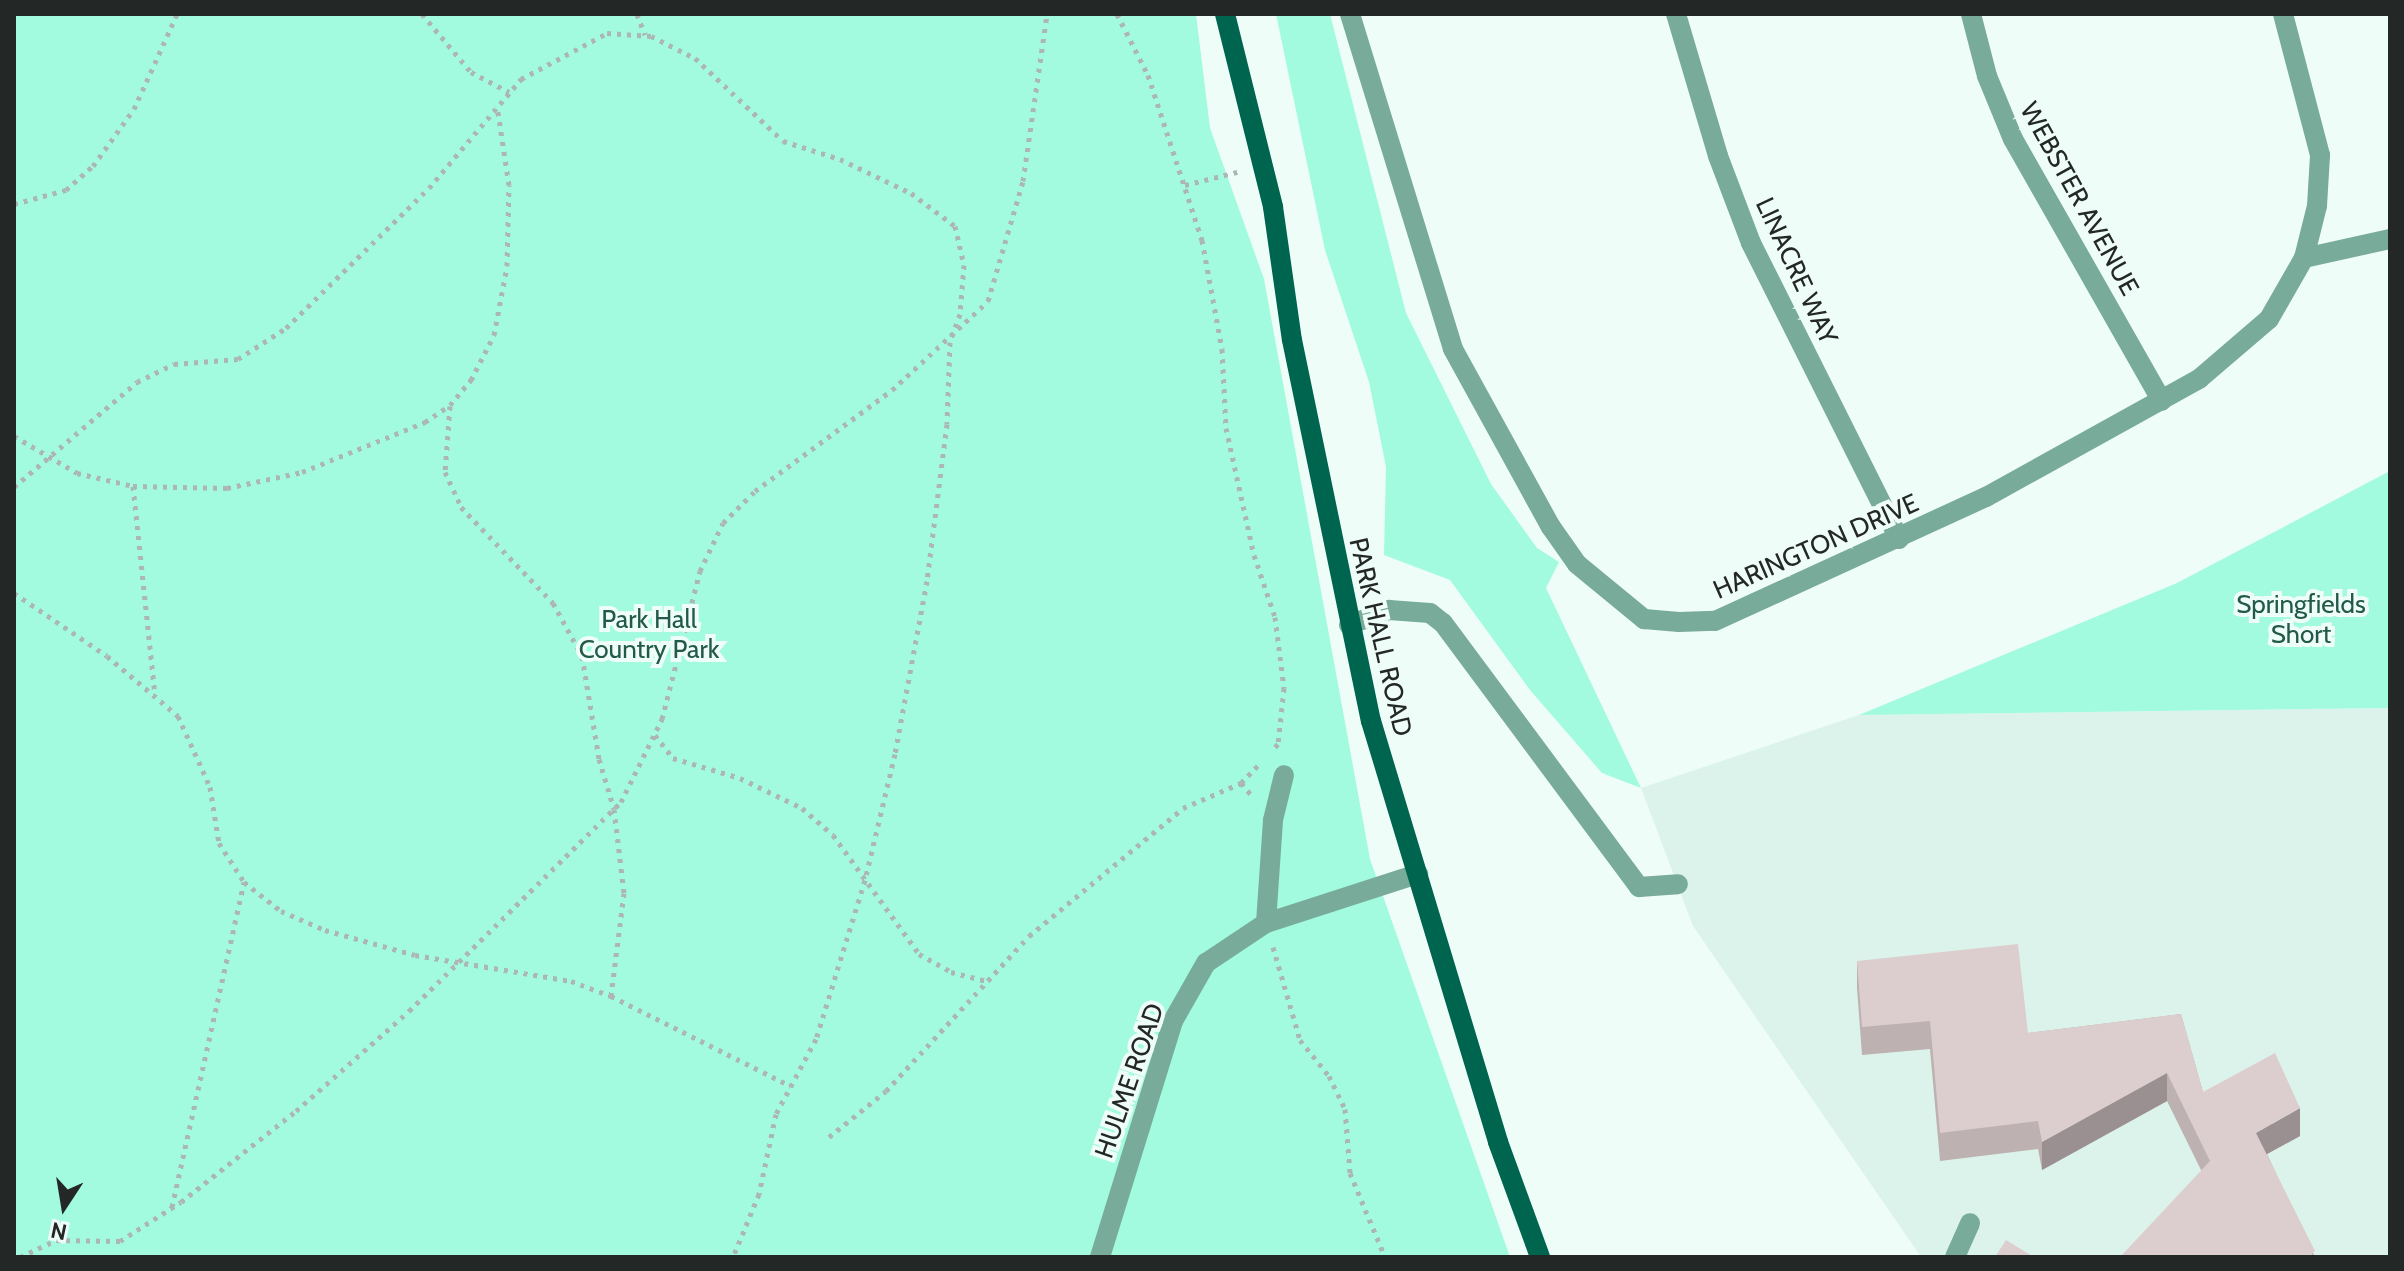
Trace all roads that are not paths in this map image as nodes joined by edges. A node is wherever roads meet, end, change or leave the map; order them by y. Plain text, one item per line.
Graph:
1 (1225, 14) edge
2 (1350, 14) edge
3 (1676, 14) edge
4 (1971, 14) edge
5 (2283, 14) edge
6 (2390, 239) edge
7 (2304, 258) junction
8 (2162, 401) junction
9 (1899, 539) junction
10 (1349, 625) junction
11 (1284, 775) dead end
12 (1418, 874) junction
13 (1678, 884) dead end
14 (1266, 923) junction
15 (1970, 1223) dead end
16 (1100, 1257) edge
17 (1540, 1257) edge
18 (1955, 1257) edge

1 - 10 main road, PARK HALL ROAD
2 - 9 street, HARINGTON DRIVE
3 - 9 street, LINACRE WAY
4 - 8 street, WEBSTER AVENUE
5 - 7 street, HARINGTON DRIVE
6 - 7 street
7 - 8 street, HARINGTON DRIVE
8 - 9 street, HARINGTON DRIVE
10 - 12 main road, PARK HALL ROAD
10 - 13 street
11 - 14 street
12 - 14 street, HULME ROAD
12 - 17 main road, PARK HALL ROAD
14 - 16 street, HULME ROAD
15 - 18 street

